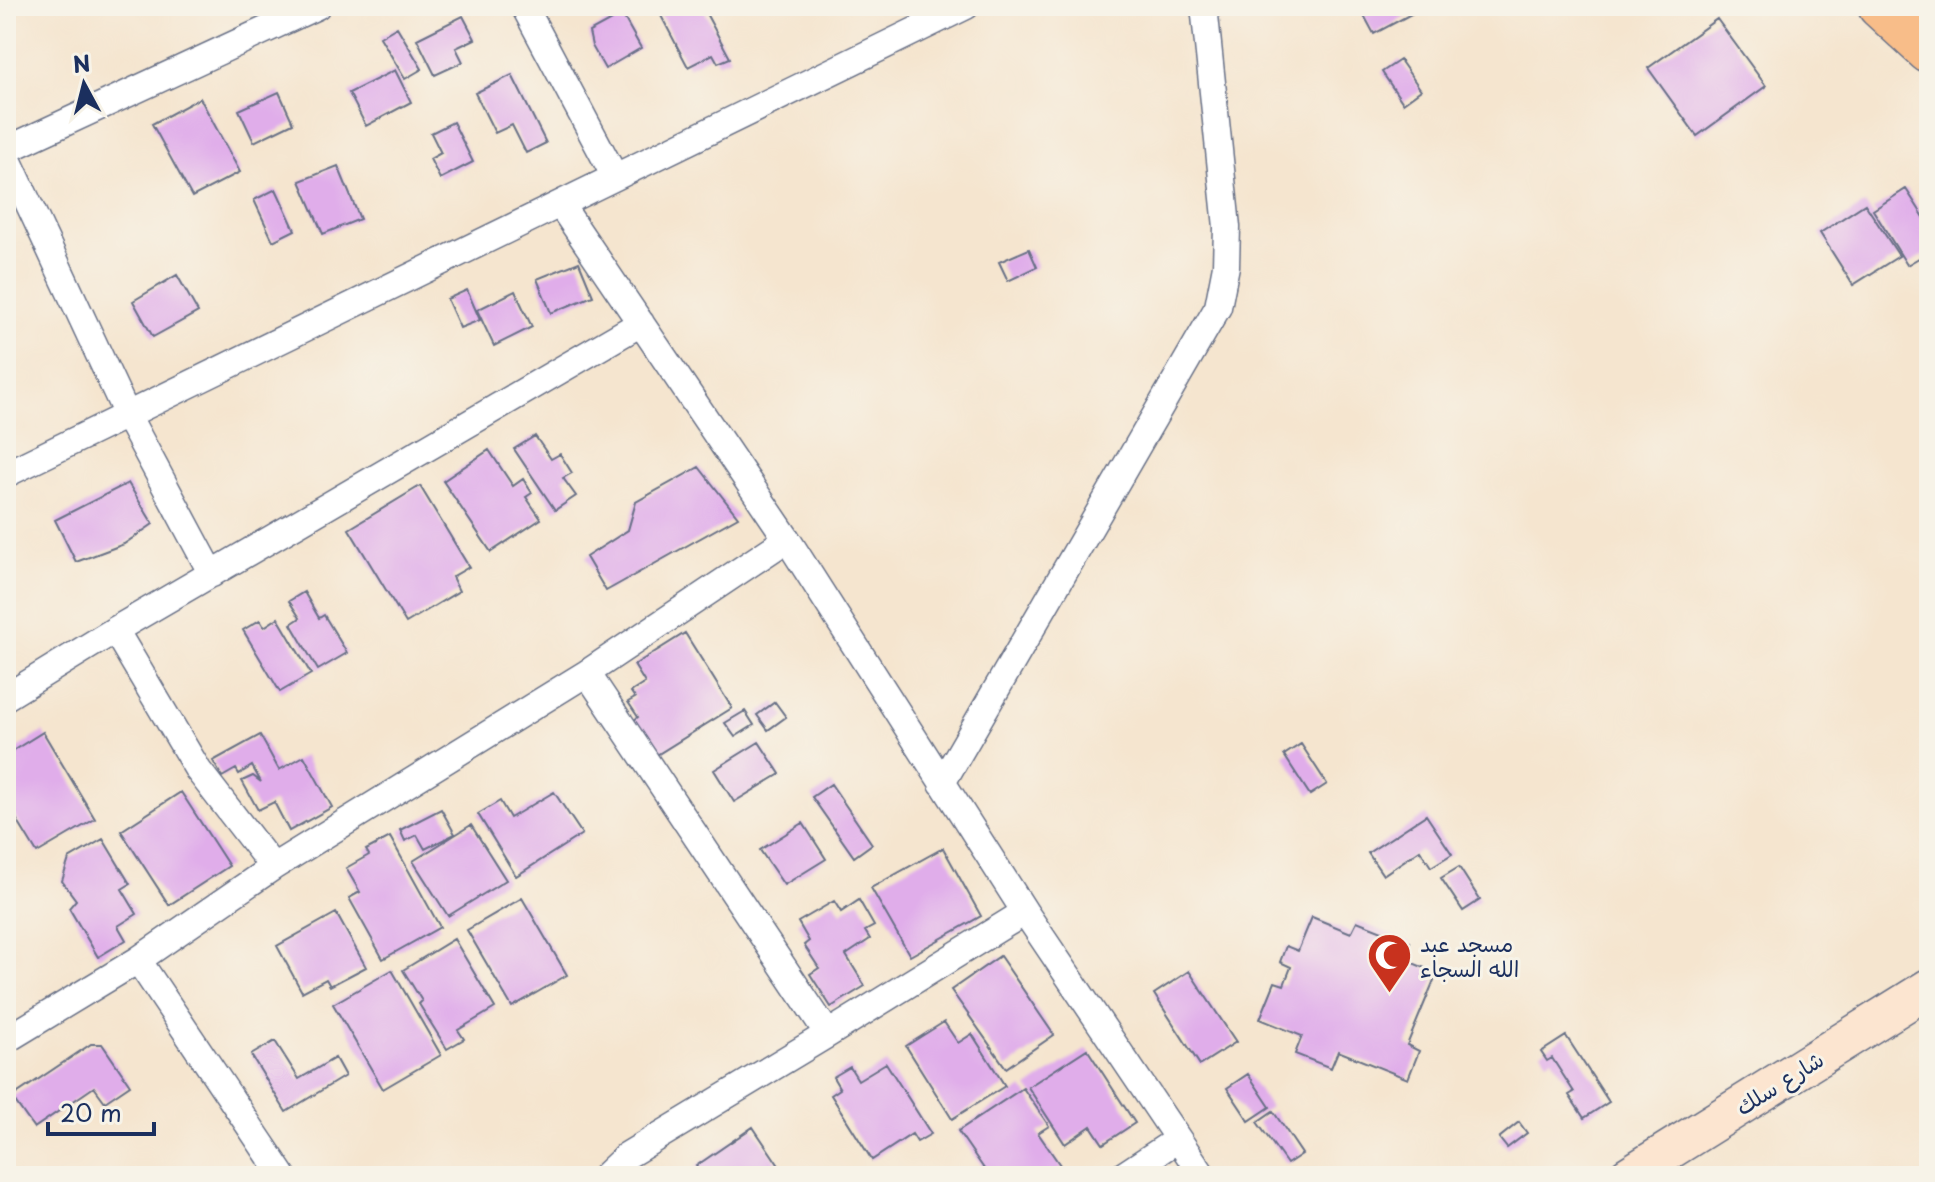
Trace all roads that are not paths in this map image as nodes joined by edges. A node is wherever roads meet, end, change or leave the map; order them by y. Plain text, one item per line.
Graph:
1 (317, 6) edge
2 (524, 6) edge
3 (966, 6) edge
4 (1204, 6) edge
5 (1880, 6) edge
6 (1929, 51) edge
7 (6, 153) edge
8 (615, 177) junction
9 (560, 204) junction
10 (641, 323) junction
11 (127, 415) junction
12 (6, 474) edge
13 (787, 539) junction
14 (212, 574) junction
15 (115, 630) junction
16 (587, 673) junction
17 (6, 697) edge
18 (942, 783) junction
19 (273, 867) junction
20 (1025, 912) junction
21 (138, 960) junction
22 (1929, 988) edge
23 (828, 1034) junction
24 (6, 1040) edge
25 (1178, 1139) junction
26 (283, 1176) edge
27 (605, 1176) edge
28 (1122, 1176) edge
29 (1203, 1176) edge
30 (1628, 1176) edge

1 - 7 street
2 - 8 street
3 - 8 street
4 - 18 street
5 - 6 highway
7 - 11 street
8 - 9 street
9 - 10 street
9 - 11 street
10 - 13 street
10 - 14 street
11 - 12 street
11 - 14 street
13 - 16 street
13 - 18 street
14 - 15 street
15 - 17 street
15 - 19 street
16 - 19 street
16 - 23 street
18 - 20 street
19 - 21 street
20 - 23 street
20 - 25 street
21 - 24 street
21 - 26 street
22 - 30 street, شارع سلك
23 - 27 street
25 - 28 street
25 - 29 street

